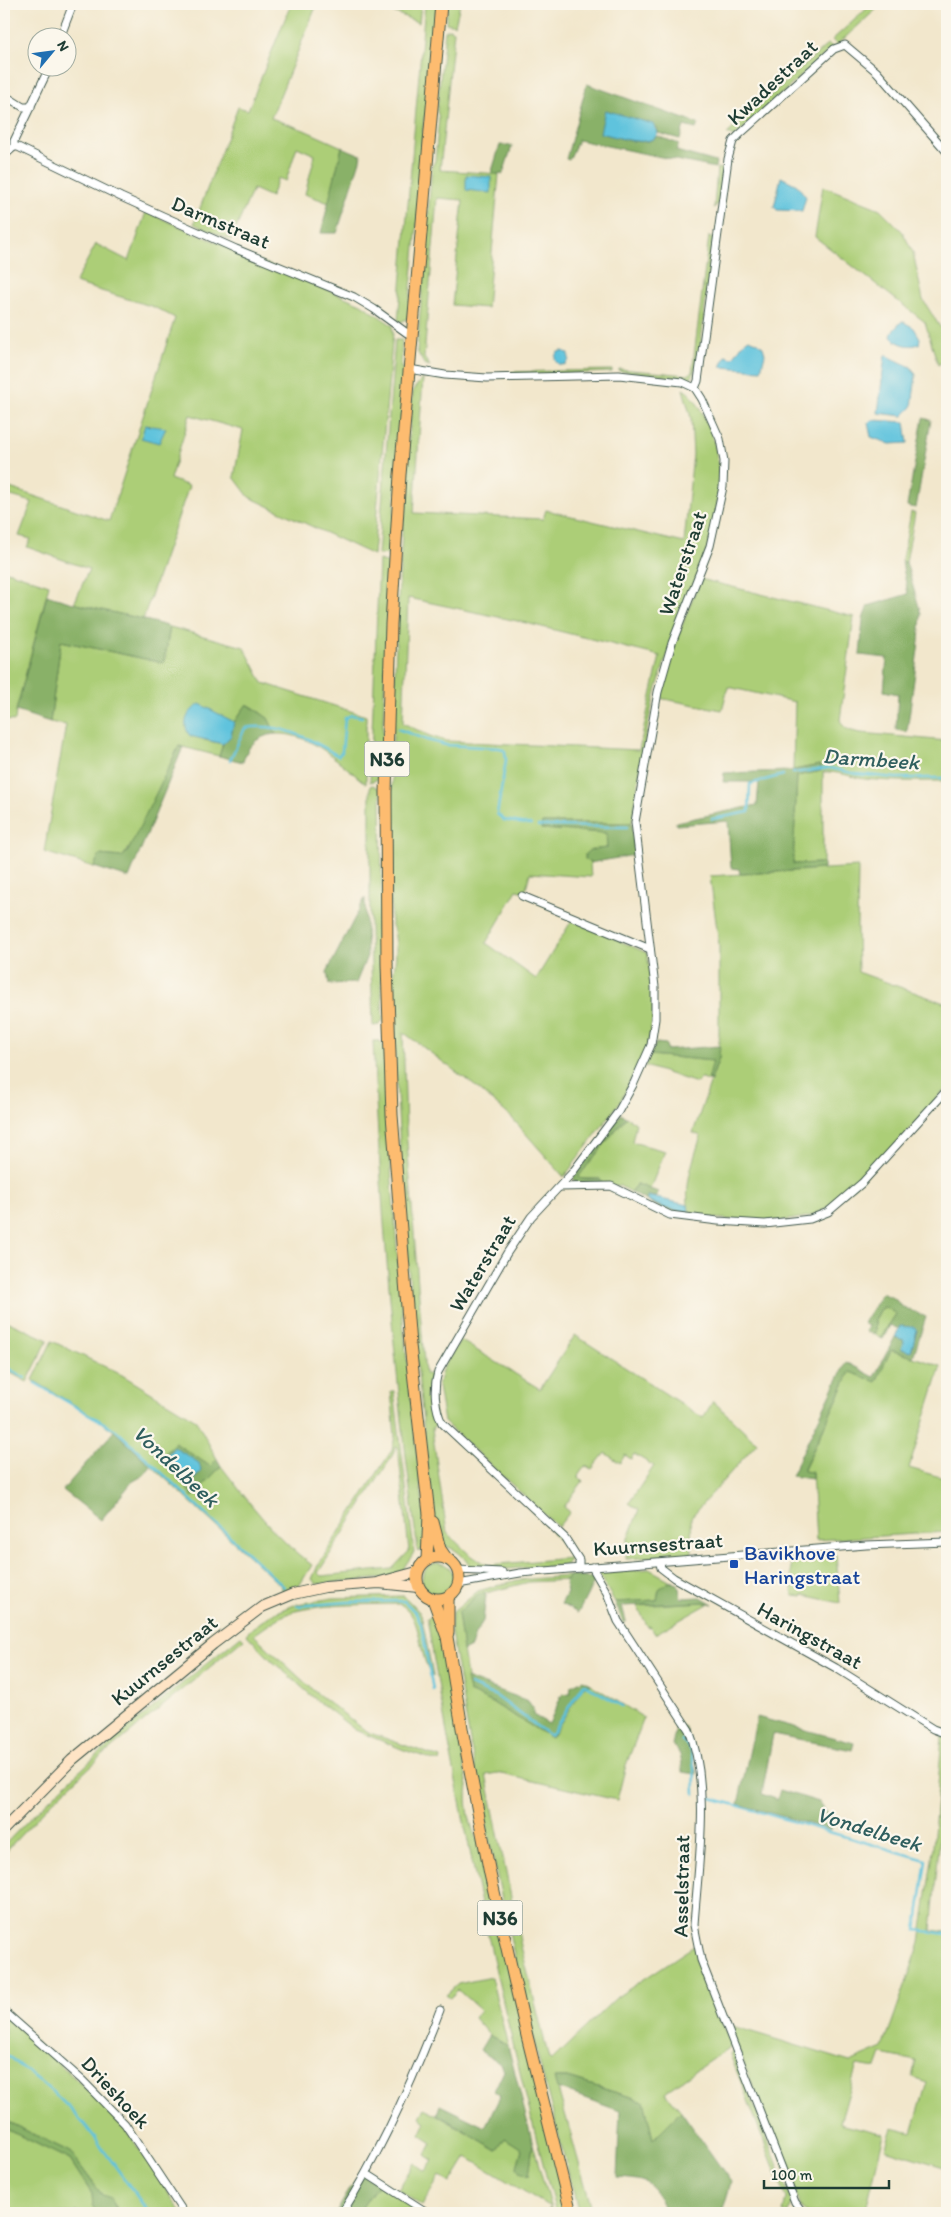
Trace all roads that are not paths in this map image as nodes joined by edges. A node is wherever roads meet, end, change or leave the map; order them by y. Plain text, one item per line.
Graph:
1 (73, 4) edge
2 (441, 4) edge
3 (64, 28) edge
4 (44, 78) edge
5 (4, 95) edge
6 (31, 108) junction
7 (14, 147) junction
8 (947, 152) edge
9 (4, 156) edge
10 (412, 333) junction
11 (409, 369) junction
12 (695, 388) junction
13 (522, 896) dead end
14 (650, 949) junction
15 (947, 1090) edge
16 (560, 1187) junction
17 (429, 1514) junction
18 (947, 1542) edge
19 (447, 1559) junction
20 (427, 1560) junction
21 (660, 1563) junction
22 (592, 1567) junction
23 (579, 1568) junction
24 (457, 1570) junction
25 (417, 1572) junction
26 (520, 1573) junction
27 (379, 1583) junction
28 (458, 1584) junction
29 (418, 1587) junction
30 (448, 1597) junction
31 (433, 1599) junction
32 (447, 1638) junction
33 (947, 1734) edge
34 (4, 1829) edge
35 (440, 2010) dead end
36 (4, 2011) edge
37 (367, 2174) junction
38 (184, 2213) edge
39 (342, 2213) edge
40 (428, 2213) edge
41 (573, 2213) edge
42 (803, 2213) edge

1 - 3 street
2 - 10 main road, N36
4 - 6 street
5 - 6 street
6 - 7 street
7 - 9 street
7 - 10 street, Darmstraat
8 - 12 street, Kwadestraat
10 - 11 main road, N36
11 - 12 street
11 - 17 main road, N36
12 - 14 street, Waterstraat
13 - 14 street
14 - 16 street, Waterstraat
15 - 16 street
16 - 23 street, Waterstraat
17 - 19 main road, N36
17 - 20 main road, N36
18 - 21 street, Kuurnsestraat
19 - 20 main road
19 - 24 main road, N36
20 - 25 main road
21 - 22 street, Kuurnsestraat
21 - 33 street, Haringstraat
22 - 23 street, Kuurnsestraat
22 - 42 street, Asselstraat
23 - 26 street, Kuurnsestraat
24 - 26 street, Kuurnsestraat
24 - 28 main road
25 - 27 street, Kuurnsestraat
25 - 29 main road
26 - 28 street, Kuurnsestraat
27 - 29 street, Kuurnsestraat
27 - 34 street, Kuurnsestraat
28 - 30 main road
29 - 31 main road
30 - 31 main road
30 - 32 main road, N36
31 - 32 main road, N36
32 - 41 main road, N36
35 - 37 street
36 - 38 street, Drieshoek
37 - 39 street
37 - 40 street

